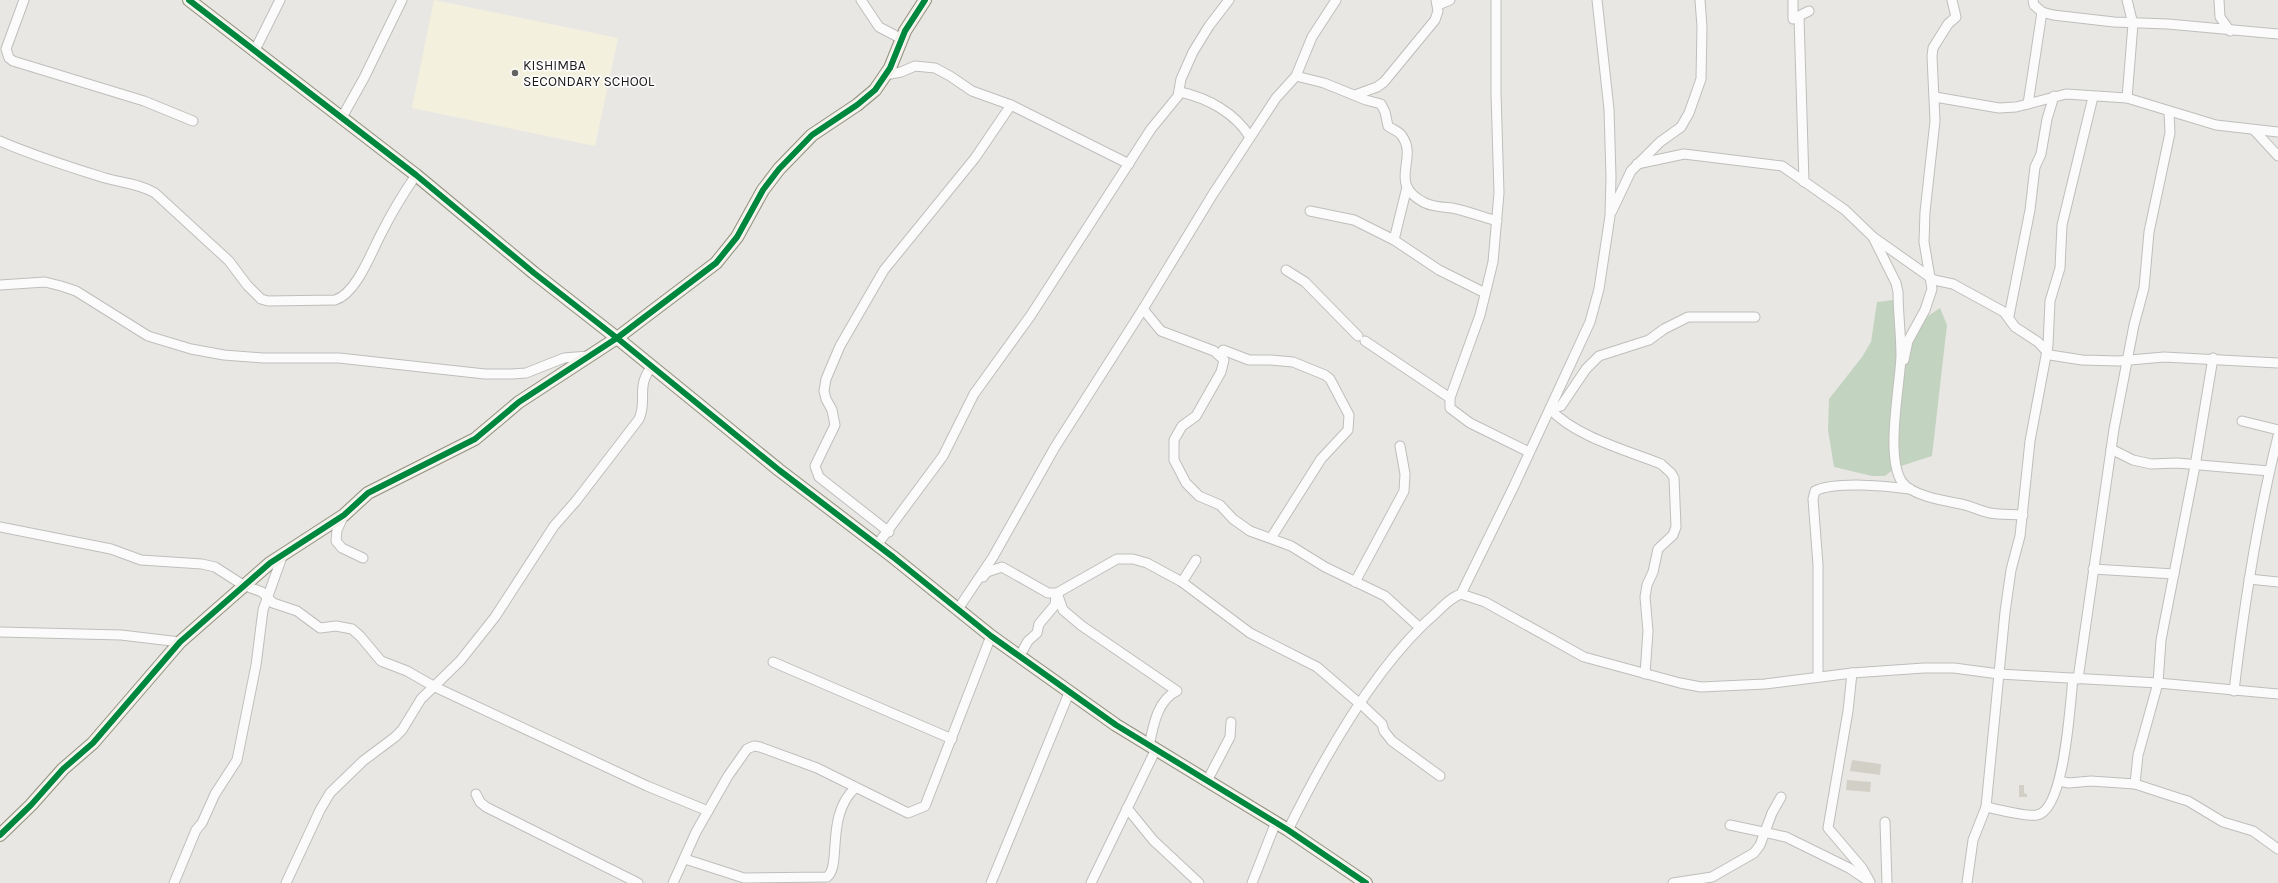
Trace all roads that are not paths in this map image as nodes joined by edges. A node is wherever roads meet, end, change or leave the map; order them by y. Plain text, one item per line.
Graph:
1 (24, 0) edge
2 (189, 0) edge
3 (280, 0) edge
4 (402, 0) edge
5 (861, 0) edge
6 (925, 0) edge
7 (1229, 0) edge
8 (1336, 0) edge
9 (1450, 0) edge
10 (1496, 0) edge
11 (1597, 0) edge
12 (1700, 0) edge
13 (1793, 0) edge
14 (1952, 0) edge
15 (2032, 0) edge
16 (2127, 0) edge
17 (2219, 0) edge
18 (1437, 2) edge
19 (1809, 11) dead end
20 (2042, 12) junction
21 (1799, 17) junction
22 (2133, 24) junction
23 (2230, 31) junction
24 (2278, 34) edge
25 (902, 39) junction
26 (6, 49) junction
27 (254, 52) junction
28 (0, 58) edge
29 (885, 75) junction
30 (1296, 76) junction
31 (1180, 92) junction
32 (1355, 95) junction
33 (2054, 96) junction
34 (1935, 97) junction
35 (2093, 97) junction
36 (2128, 98) junction
37 (2028, 104) junction
38 (1011, 106) junction
39 (2169, 112) junction
40 (341, 119) junction
41 (193, 121) dead end
42 (2254, 130) junction
43 (2278, 132) edge
44 (1250, 137) junction
45 (0, 141) edge
46 (2278, 156) edge
47 (1129, 164) junction
48 (1637, 164) junction
49 (416, 176) junction
50 (1804, 182) junction
51 (1407, 187) junction
52 (1310, 210) dead end
53 (1610, 216) junction
54 (1497, 221) junction
55 (1873, 237) junction
56 (1394, 240) junction
57 (1286, 270) dead end
58 (1930, 277) junction
59 (0, 285) edge
60 (1485, 293) junction
61 (1143, 310) junction
62 (2009, 316) junction
63 (1755, 318) dead end
64 (617, 338) junction
65 (1223, 350) dead end
66 (2046, 352) junction
67 (588, 356) junction
68 (2213, 358) junction
69 (2127, 361) junction
70 (1900, 363) junction
71 (2278, 363) edge
72 (652, 366) junction
73 (1450, 398) junction
74 (1550, 409) junction
75 (2242, 421) dead end
76 (2278, 430) edge
77 (2278, 436) edge
78 (1400, 446) dead end
79 (2111, 449) junction
80 (1529, 452) junction
81 (2195, 466) junction
82 (2269, 471) junction
83 (1910, 489) junction
84 (344, 515) junction
85 (2023, 515) junction
86 (0, 527) edge
87 (889, 532) junction
88 (1271, 538) junction
89 (877, 545) junction
90 (283, 554) junction
91 (363, 558) dead end
92 (1196, 560) dead end
93 (2093, 569) junction
94 (2174, 574) junction
95 (2249, 579) junction
96 (1182, 582) junction
97 (1355, 582) junction
98 (2278, 582) edge
99 (243, 585) junction
100 (972, 588) junction
101 (1057, 593) junction
102 (1461, 594) junction
103 (267, 597) junction
104 (958, 609) junction
105 (1419, 627) junction
106 (0, 632) edge
107 (991, 636) junction
108 (180, 642) junction
109 (1020, 657) junction
110 (773, 662) dead end
111 (1852, 673) junction
112 (1645, 674) junction
113 (1999, 674) junction
114 (1818, 677) junction
115 (2076, 678) junction
116 (2158, 683) junction
117 (435, 687) junction
118 (2234, 691) junction
119 (1069, 693) junction
120 (2278, 694) edge
121 (1360, 703) junction
122 (1231, 722) dead end
123 (952, 739) junction
124 (1152, 747) junction
125 (1440, 776) dead end
126 (1207, 780) junction
127 (2059, 781) junction
128 (2135, 784) junction
129 (855, 788) junction
130 (476, 794) dead end
131 (1781, 797) dead end
132 (1986, 807) junction
133 (1127, 808) junction
134 (708, 811) junction
135 (1276, 822) junction
136 (1885, 822) dead end
137 (1730, 825) dead end
138 (1288, 830) junction
139 (1765, 833) junction
140 (0, 835) edge
141 (2278, 849) edge
142 (685, 859) junction
143 (830, 878) edge
144 (1364, 882) edge
145 (174, 883) edge
146 (286, 883) edge
147 (638, 883) edge
148 (673, 883) edge
149 (992, 883) edge
150 (1091, 883) edge
151 (1199, 883) edge
152 (1252, 883) edge
153 (1673, 883) edge
154 (1871, 883) edge
155 (1887, 883) edge
156 (1967, 883) edge

1 - 26 street
2 - 27 street
3 - 27 street
4 - 40 street
5 - 25 street
6 - 25 street
7 - 31 street
8 - 30 street
9 - 18 street
10 - 54 street
11 - 53 street
12 - 48 street
13 - 21 street
14 - 34 street
15 - 20 street
16 - 22 street
17 - 23 street
18 - 32 street
19 - 21 street
20 - 22 street
20 - 37 street
21 - 50 street
22 - 23 street
22 - 36 street
23 - 24 street
25 - 29 street
26 - 28 street
26 - 41 street
27 - 40 street
29 - 38 street
29 - 64 street
30 - 32 street
30 - 44 street
31 - 44 street
31 - 47 street
32 - 51 street
33 - 35 street
33 - 37 street
33 - 62 street
34 - 37 street
34 - 58 street
35 - 36 street
35 - 66 street
36 - 39 street
38 - 47 street
38 - 87 street
39 - 42 street
39 - 69 street
40 - 49 street
42 - 43 street
42 - 46 street
44 - 61 street
45 - 49 street
47 - 87 street
48 - 50 street
48 - 53 street
49 - 64 street
50 - 55 street
51 - 54 street
51 - 56 street
52 - 56 street
53 - 74 street
54 - 60 street
55 - 58 street
55 - 70 street
56 - 60 street
57 - 73 street
58 - 62 street
58 - 70 street
59 - 67 street
60 - 73 street
61 - 88 street
61 - 100 street
62 - 66 street
63 - 74 street
64 - 67 street
64 - 72 street
65 - 88 street
66 - 69 street
66 - 85 street
67 - 84 street
68 - 69 street
68 - 71 street
68 - 81 street
69 - 79 street
70 - 83 street
72 - 89 street
72 - 117 street
73 - 80 street
74 - 80 street
74 - 112 street
75 - 76 street
77 - 82 street
78 - 97 street
79 - 81 street
79 - 93 street
80 - 102 street
81 - 82 street
81 - 94 street
82 - 95 street
83 - 85 street
83 - 114 street
84 - 90 street
84 - 91 street
85 - 113 street
86 - 99 street
87 - 89 street
88 - 97 street
89 - 104 street
90 - 99 street
90 - 103 street
92 - 96 street
93 - 94 street
93 - 115 street
94 - 116 street
95 - 98 street
95 - 118 street
96 - 101 street
96 - 121 street
97 - 105 street
99 - 103 street
99 - 108 street
100 - 101 street
100 - 104 street
101 - 109 street
101 - 124 street
102 - 105 street
102 - 112 street
103 - 117 street
103 - 145 street
104 - 107 street
105 - 121 street
106 - 108 street
107 - 109 street
107 - 123 street
108 - 140 street
109 - 119 street
110 - 123 street
111 - 113 street
111 - 114 street
111 - 154 street
112 - 114 street
113 - 115 street
113 - 132 street
115 - 116 street
115 - 127 street
116 - 118 street
116 - 128 street
117 - 134 street
117 - 146 street
118 - 120 street
119 - 124 street
119 - 149 street
121 - 125 street
121 - 138 street
122 - 126 street
123 - 129 street
124 - 126 street
124 - 133 street
126 - 135 street
127 - 128 street
127 - 132 street
128 - 141 street
129 - 134 street
129 - 143 street
130 - 147 street
131 - 139 street
132 - 156 street
133 - 150 street
133 - 151 street
134 - 142 street
135 - 138 street
135 - 152 street
136 - 155 street
137 - 139 street
138 - 144 street
139 - 153 street
139 - 154 street
142 - 143 street
142 - 148 street

